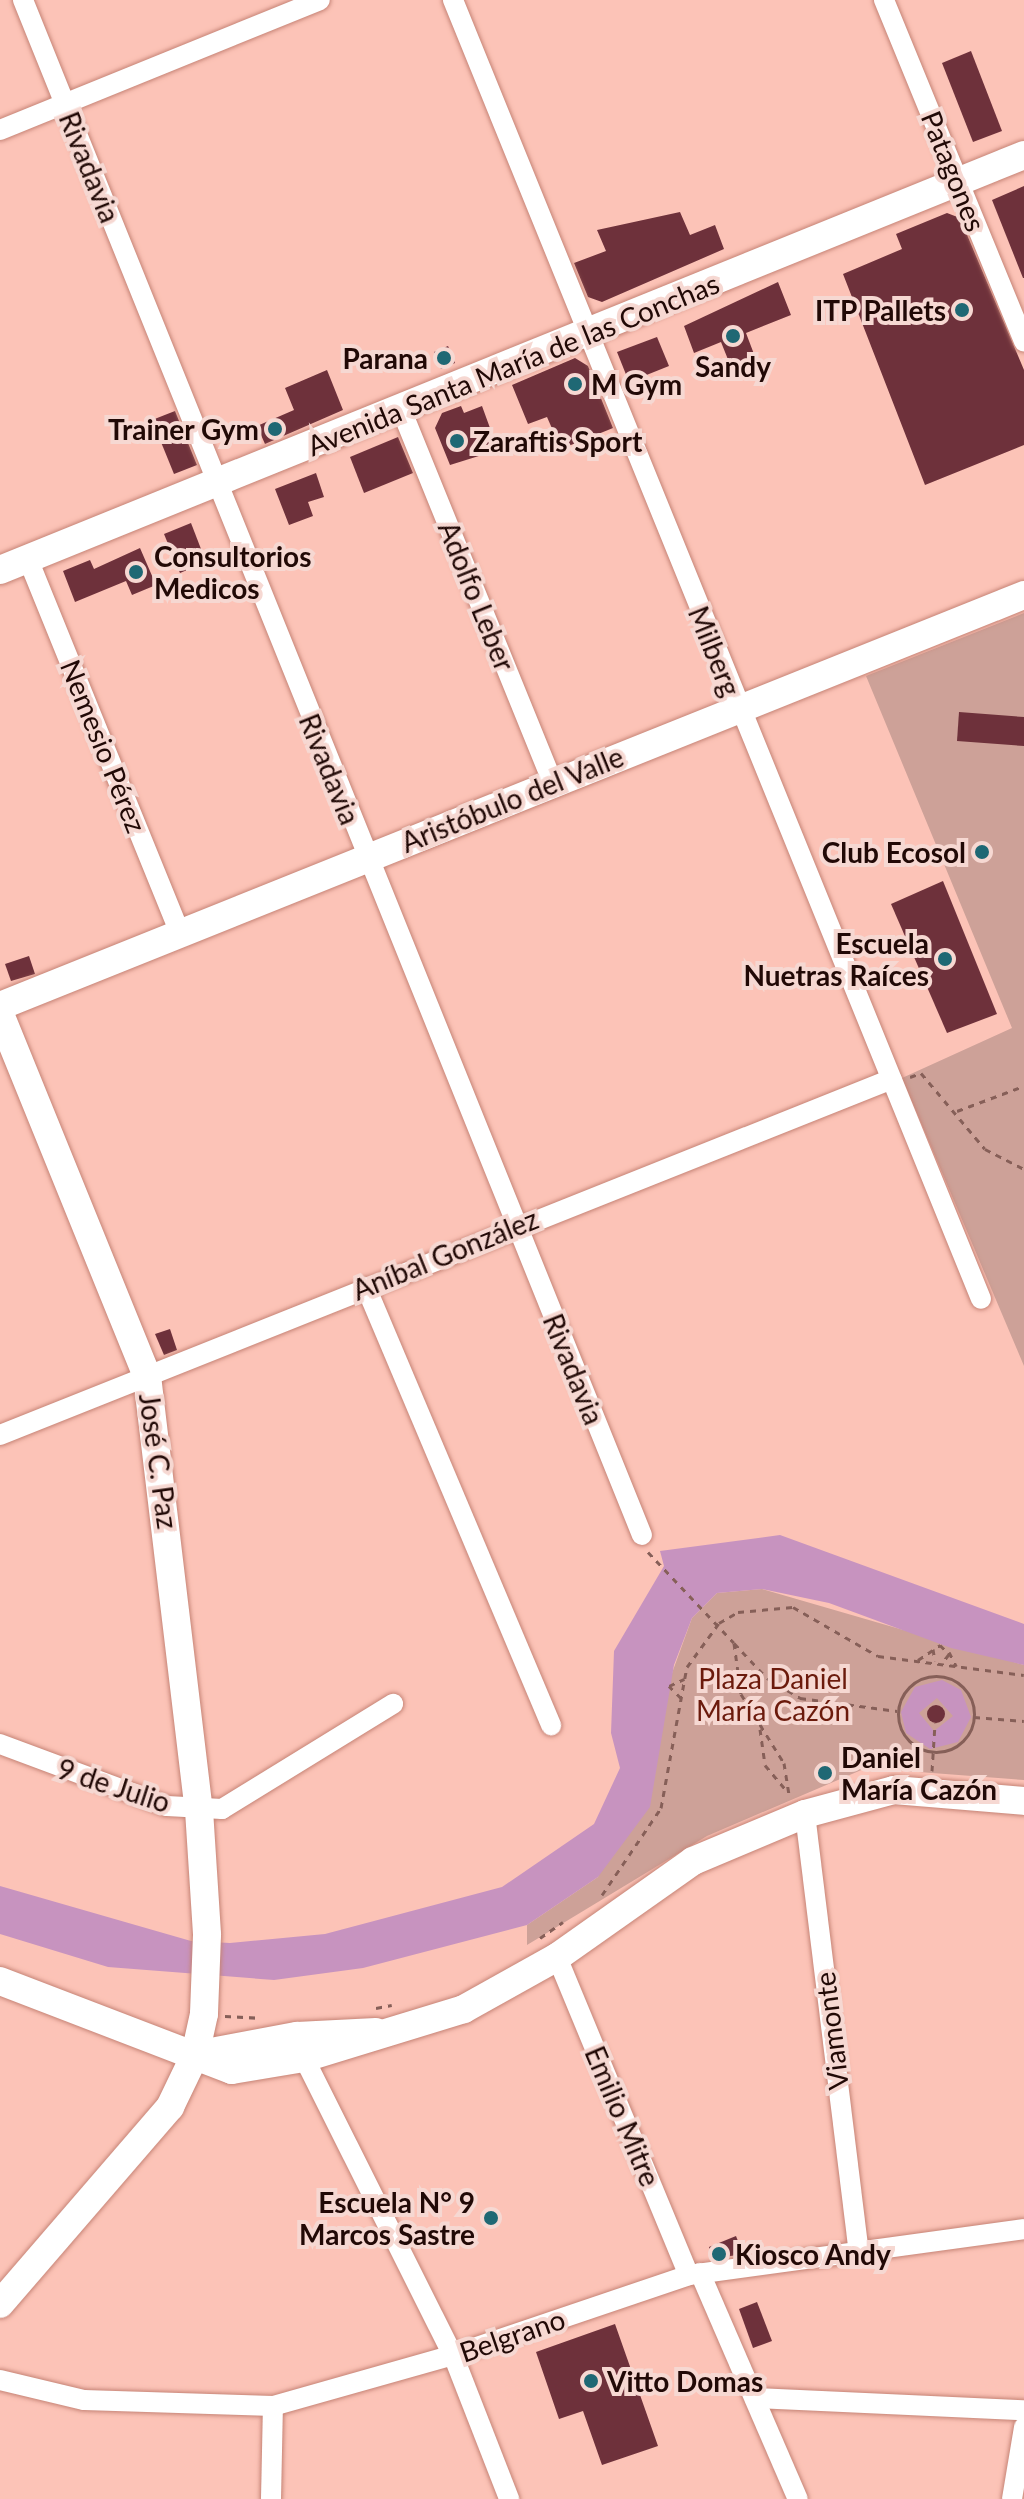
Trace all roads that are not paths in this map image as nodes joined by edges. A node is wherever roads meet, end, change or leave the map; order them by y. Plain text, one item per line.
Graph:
1 (23, 0) edge
2 (320, 0) edge
3 (453, 0) edge
4 (884, 0) edge
5 (65, 103) junction
6 (0, 130) edge
7 (1024, 155) edge
8 (959, 184) junction
9 (588, 336) junction
10 (1024, 341) edge
11 (401, 409) junction
12 (217, 482) junction
13 (28, 559) junction
14 (0, 570) edge
15 (1024, 595) edge
16 (739, 708) junction
17 (553, 783) junction
18 (365, 858) junction
19 (180, 933) junction
20 (0, 1006) edge
21 (0, 1014) edge
22 (892, 1079) junction
23 (515, 1225) junction
24 (366, 1287) junction
25 (981, 1299) dead end
26 (147, 1376) junction
27 (0, 1435) edge
28 (642, 1535) dead end
29 (393, 1704) dead end
30 (551, 1726) dead end
31 (0, 1744) edge
32 (1024, 1801) edge
33 (796, 1803) junction
34 (199, 1810) junction
35 (557, 1957) junction
36 (0, 1981) edge
37 (381, 2033) junction
38 (195, 2055) junction
39 (304, 2058) junction
40 (1024, 2229) edge
41 (858, 2247) junction
42 (695, 2274) junction
43 (0, 2304) edge
44 (453, 2355) junction
45 (0, 2380) edge
46 (755, 2398) junction
47 (273, 2406) junction
48 (1024, 2410) edge
49 (1024, 2427) edge
50 (271, 2499) edge
51 (509, 2499) edge
52 (798, 2499) edge
53 (1012, 2499) edge

1 - 5 street, Rivadavia
2 - 5 street
3 - 9 street, Milberg
4 - 8 street, Patagones
5 - 6 street
5 - 12 street, Rivadavia
7 - 8 main road, Avenida Santa María de las Conchas
8 - 9 main road, Avenida Santa María de las Conchas
8 - 10 street, Patagones
9 - 11 main road, Avenida Santa María de las Conchas
9 - 16 street, Milberg
11 - 12 main road, Avenida Santa María de las Conchas
11 - 17 street, Adolfo Leber
12 - 13 main road, Avenida Santa María de las Conchas
12 - 18 street, Rivadavia
13 - 14 main road, Avenida Santa María de las Conchas
13 - 19 street, Nemesio Pérez
15 - 16 main road, Aristóbulo del Valle
16 - 17 main road, Aristóbulo del Valle
16 - 22 street, Milberg
17 - 18 main road, Aristóbulo del Valle
18 - 19 main road, Aristóbulo del Valle
18 - 23 street, Rivadavia
19 - 20 main road, Aristóbulo del Valle
21 - 26 main road, José C. Paz
22 - 23 street, Aníbal González
22 - 25 street, Milberg
23 - 24 street, Aníbal González
23 - 28 street, Rivadavia
24 - 26 street, Aníbal González
24 - 30 street
26 - 27 street, Aníbal González
26 - 34 main road, José C. Paz
29 - 34 street, 9 de Julio
31 - 34 street, 9 de Julio
32 - 33 main road
33 - 35 main road
33 - 41 street, Viamonte
34 - 38 main road, José C. Paz
35 - 37 main road
35 - 42 street, Emilio Mitre
36 - 38 main road
37 - 38 main road
37 - 39 main road
38 - 39 main road
38 - 43 main road, José C. Paz
39 - 44 street
40 - 41 street, Belgrano
41 - 42 street, Belgrano
42 - 44 street, Belgrano
42 - 46 street, Emilio Mitre
44 - 47 street, Belgrano
44 - 51 street
45 - 47 street, Belgrano
46 - 48 street
46 - 52 street, Emilio Mitre
47 - 50 street
49 - 53 street

